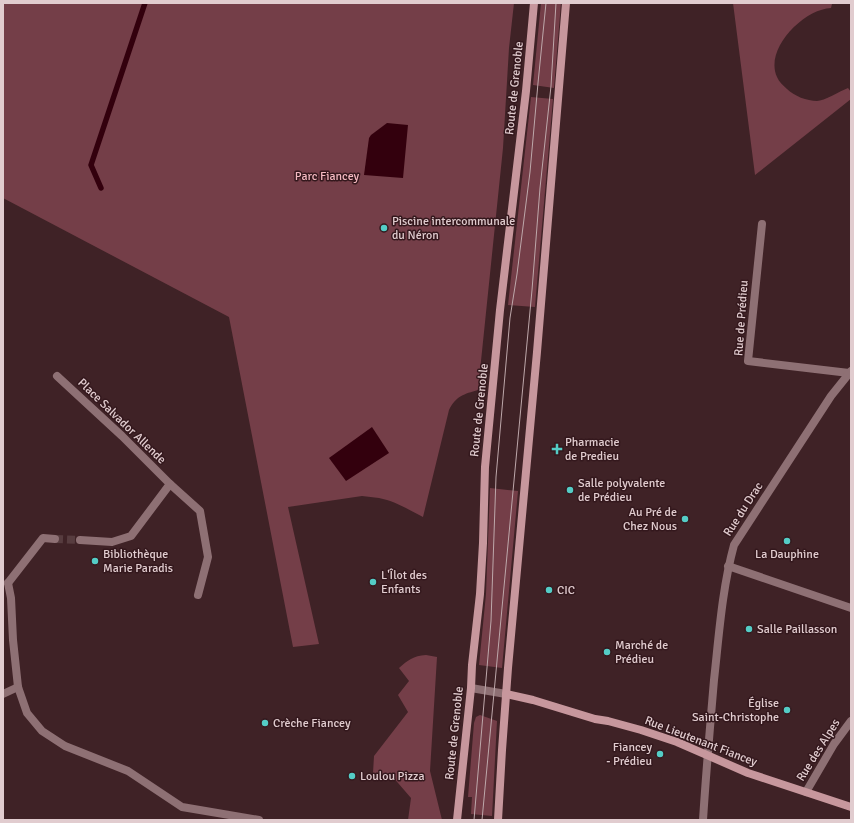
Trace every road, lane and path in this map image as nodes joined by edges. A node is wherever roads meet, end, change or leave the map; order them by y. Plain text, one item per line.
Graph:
1 (534, 3) edge
2 (566, 3) edge
3 (762, 224) dead end
4 (850, 372) edge
5 (57, 376) dead end
6 (170, 484) junction
7 (55, 539) tunnel mouth
8 (80, 540) tunnel mouth
9 (728, 566) junction
10 (6, 582) edge
11 (198, 595) dead end
12 (851, 608) edge
13 (18, 687) junction
14 (471, 688) junction
15 (3, 694) edge
16 (506, 694) junction
17 (851, 721) edge
18 (708, 755) junction
19 (806, 792) junction
20 (851, 807) edge
21 (259, 820) edge
22 (457, 820) edge
23 (498, 820) edge
24 (703, 820) edge

1 - 14 main road, Route de Grenoble
2 - 16 main road
3 - 4 street, Rue de Prédieu
4 - 9 street, Rue du Drac
5 - 6 street, Place Salvador Allende
6 - 8 street
6 - 11 street, Place Salvador Allende
7 - 10 street
9 - 12 street
9 - 18 street, Rue du Drac
10 - 13 street
13 - 15 street
13 - 21 street
14 - 16 street, Rue Lieutenant Fiancey
14 - 22 main road, Route de Grenoble
16 - 18 main road, Rue Lieutenant Fiancey
16 - 23 main road
17 - 19 street, Rue des Alpes
18 - 19 main road, Rue Lieutenant Fiancey
18 - 24 street, Rue du Drac
19 - 20 main road, Rue Lieutenant Fiancey

